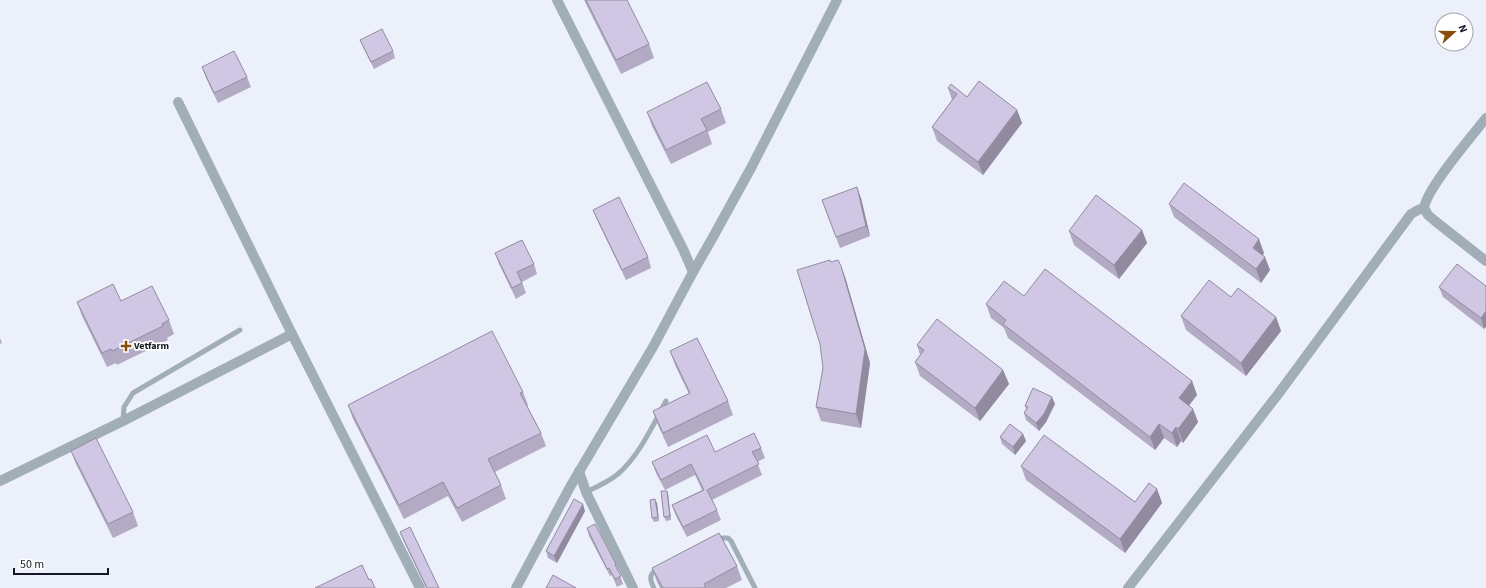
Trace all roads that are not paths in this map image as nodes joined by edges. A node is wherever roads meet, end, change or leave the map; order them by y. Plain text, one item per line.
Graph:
1 (557, 0) edge
2 (837, 0) edge
3 (178, 102) dead end
4 (1486, 118) edge
5 (1424, 208) junction
6 (1486, 261) edge
7 (693, 272) junction
8 (240, 330) dead end
9 (292, 334) junction
10 (666, 401) dead end
11 (123, 421) junction
12 (579, 471) junction
13 (0, 481) edge
14 (586, 492) junction
15 (709, 544) edge
16 (661, 568) edge
17 (420, 588) edge
18 (516, 588) edge
19 (633, 588) edge
20 (654, 588) edge
21 (755, 588) edge
22 (1128, 588) edge

1 - 7 street
2 - 7 street
3 - 9 street
4 - 5 street
5 - 6 street
5 - 22 street
7 - 12 street
8 - 11 lane
9 - 11 street
9 - 17 street
10 - 14 lane
11 - 13 street
12 - 14 street
12 - 18 street
14 - 19 street
15 - 21 lane
16 - 20 lane

